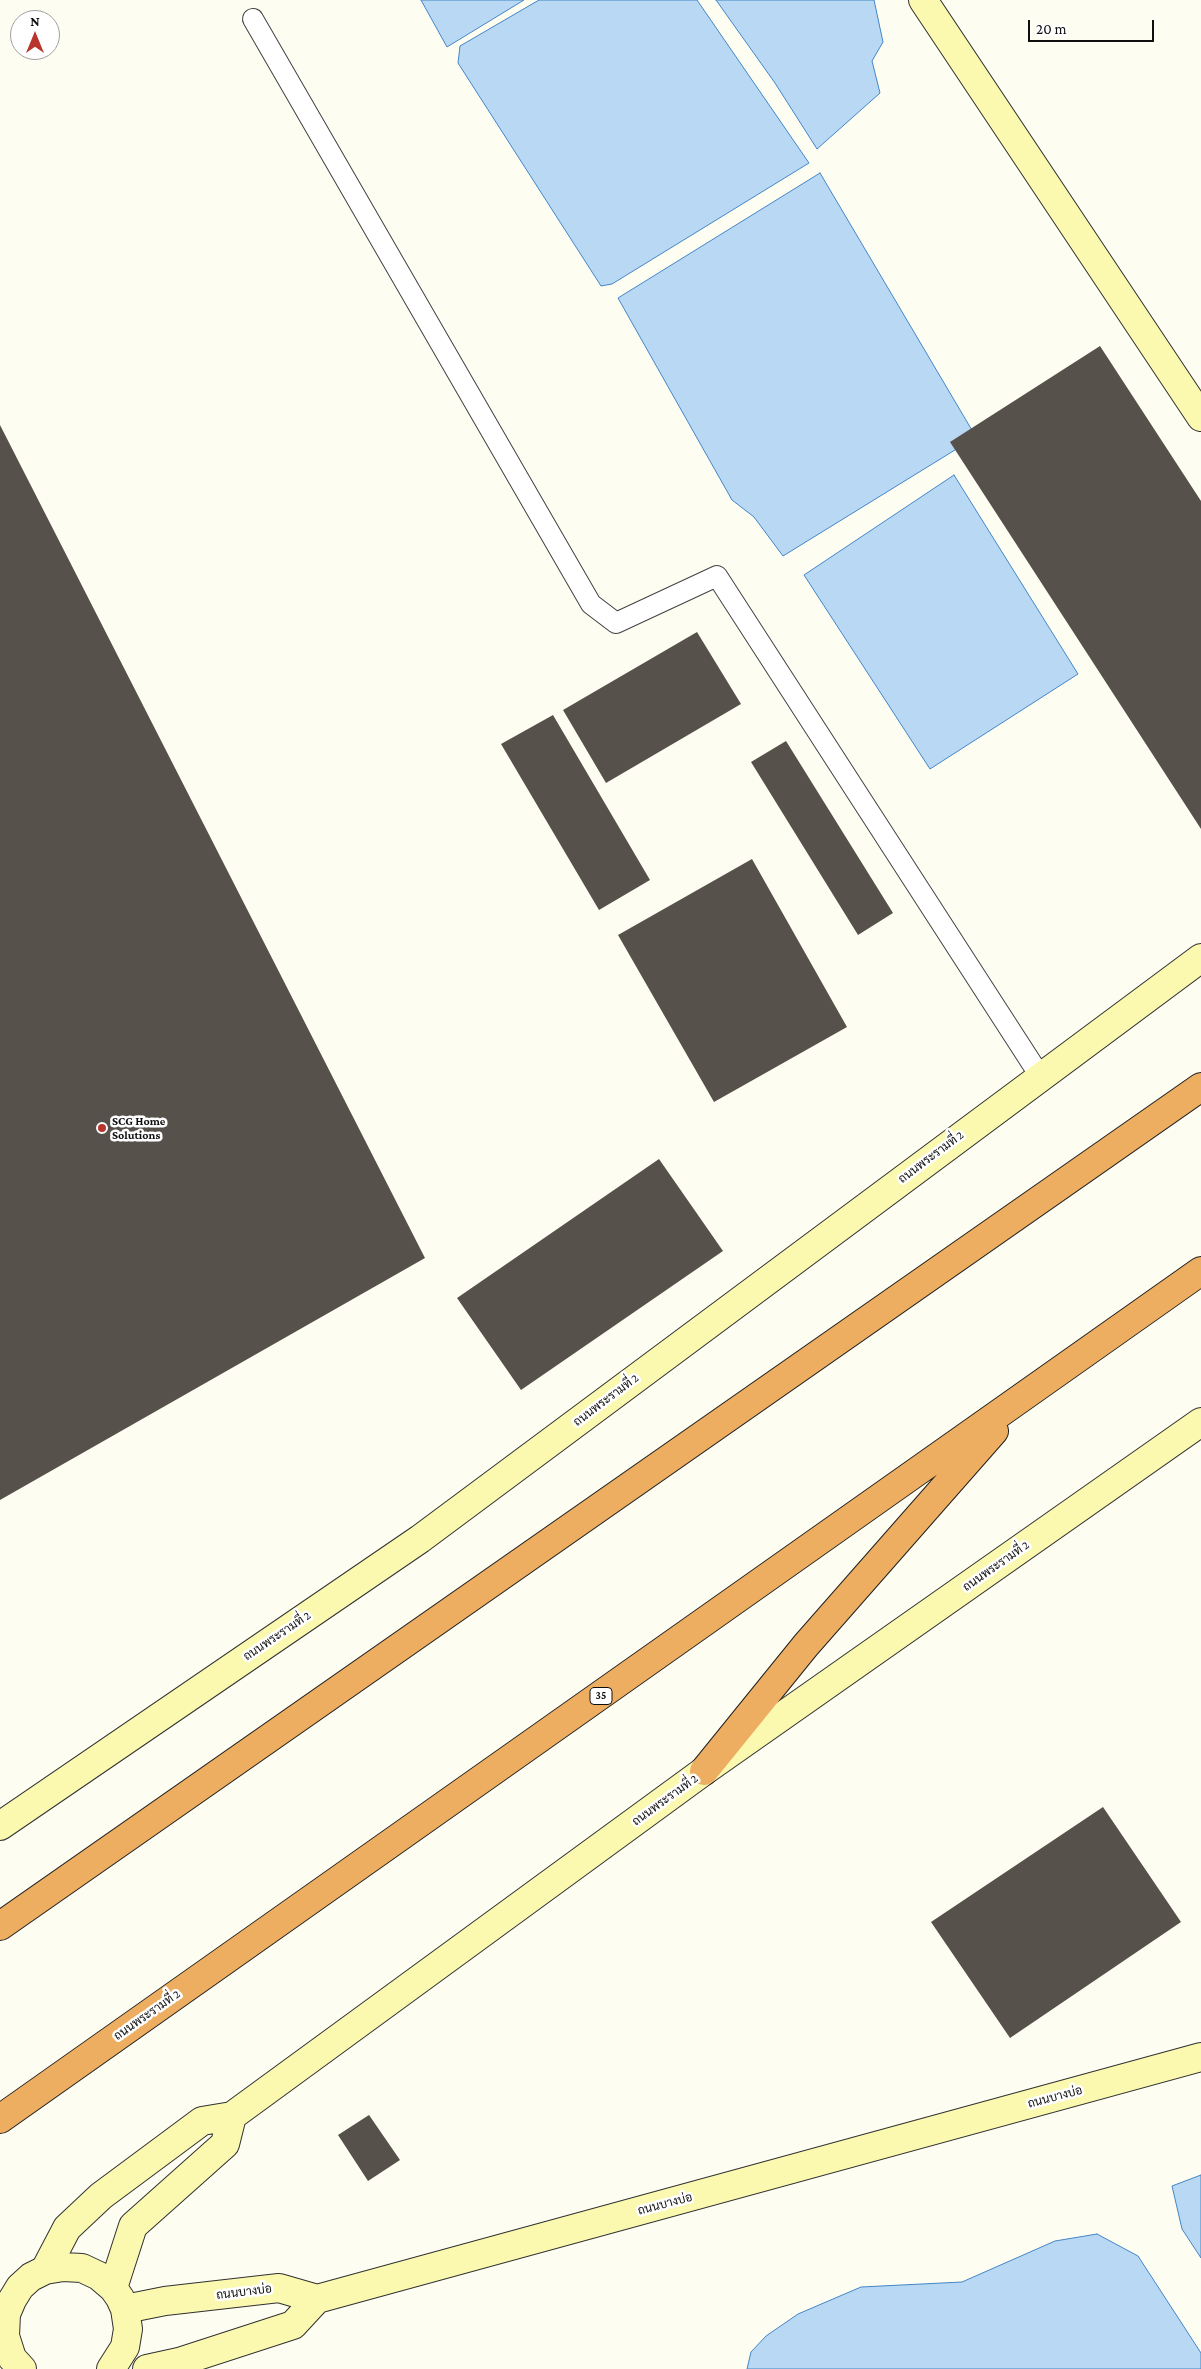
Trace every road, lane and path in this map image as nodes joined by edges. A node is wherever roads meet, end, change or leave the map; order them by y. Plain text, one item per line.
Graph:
1 (923, 0) edge
2 (253, 19) dead end
3 (1201, 416) edge
4 (1201, 958) edge
5 (1040, 1076) junction
6 (1201, 1087) edge
7 (1201, 1271) edge
8 (1023, 1398) junction
9 (1201, 1422) edge
10 (704, 1771) junction
11 (0, 1826) edge
12 (0, 1926) edge
13 (1201, 2057) edge
14 (232, 2116) junction
15 (0, 2119) edge
16 (45, 2270) junction
17 (119, 2298) junction
18 (317, 2299) junction
19 (3, 2315) edge
20 (22, 2369) edge
21 (111, 2369) edge
22 (147, 2369) edge

1 - 3 main road
2 - 5 lane
4 - 5 main road, ถนนพระรามที่ 2
5 - 11 main road, ถนนพระรามที่ 2
6 - 12 highway
7 - 8 highway, ถนนพระรามที่ 2 / 35
8 - 10 highway
8 - 15 highway, ถนนพระรามที่ 2 / 35
9 - 10 main road, ถนนพระรามที่ 2
10 - 14 main road, ถนนพระรามที่ 2
13 - 18 main road, ถนนบางบ่อ
14 - 16 main road
14 - 17 main road
16 - 17 main road
16 - 19 main road
17 - 18 main road, ถนนบางบ่อ
17 - 21 main road
18 - 22 main road
19 - 20 main road

